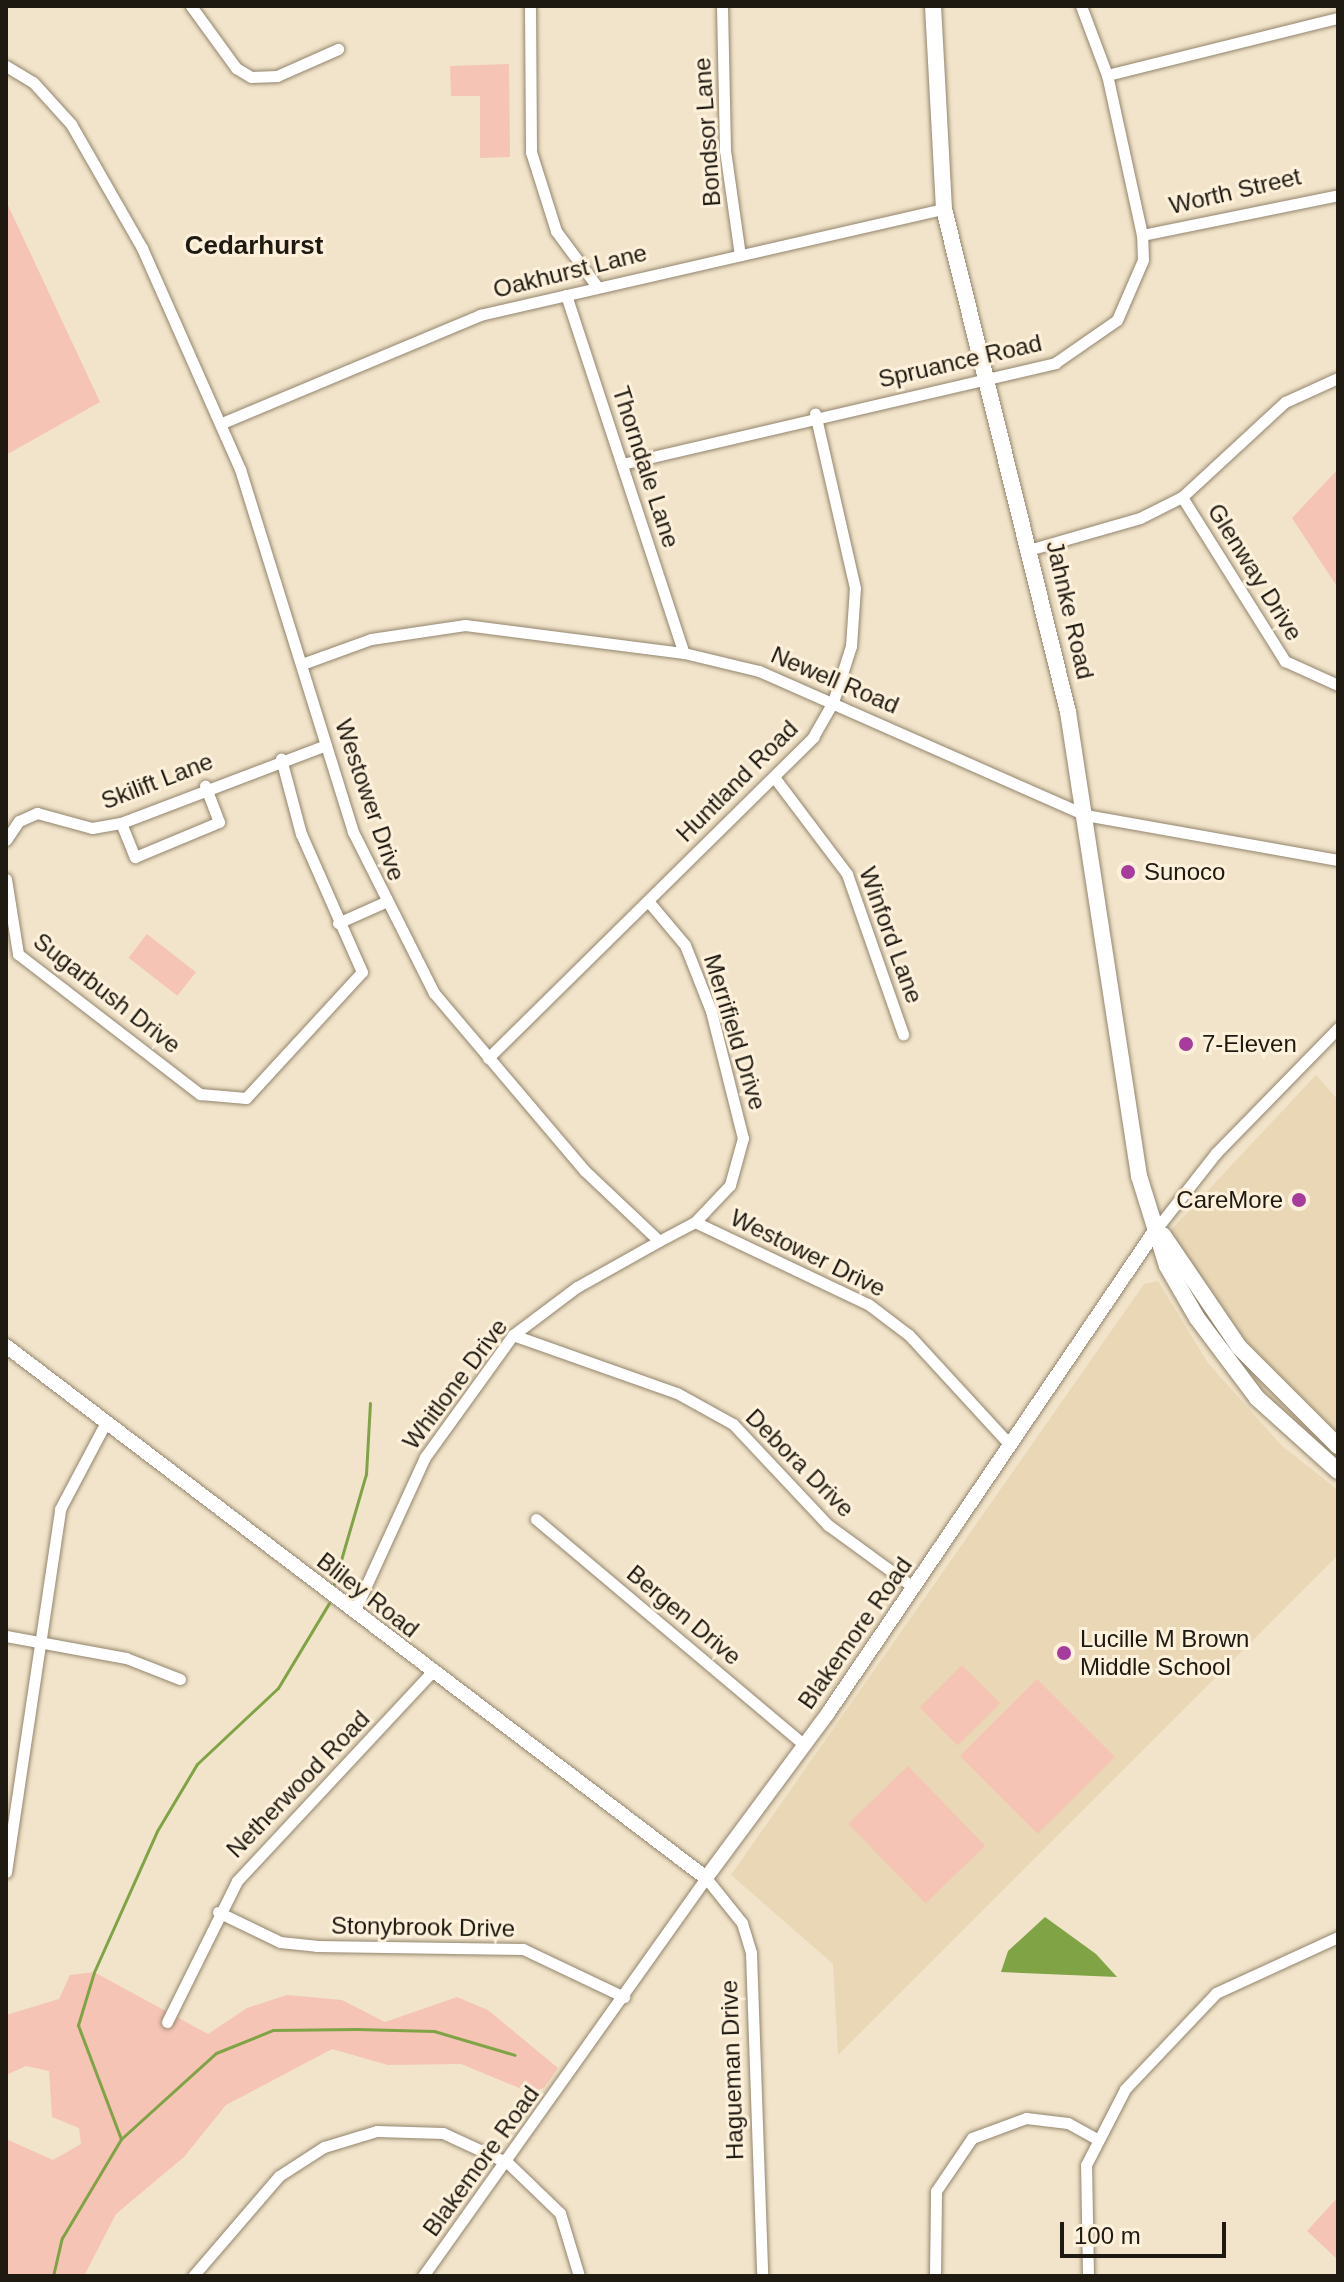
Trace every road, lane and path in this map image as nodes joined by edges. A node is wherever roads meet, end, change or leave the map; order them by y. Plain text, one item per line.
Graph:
1 (191, 6) edge
2 (530, 6) edge
3 (722, 6) edge
4 (933, 6) edge
5 (1081, 6) edge
6 (1338, 18) edge
7 (338, 49) dead end
8 (6, 66) edge
9 (1107, 75) junction
10 (1338, 195) edge
11 (944, 209) junction
12 (1142, 235) junction
13 (740, 255) junction
14 (596, 285) junction
15 (566, 295) junction
16 (1338, 378) edge
17 (988, 379) junction
18 (815, 414) junction
19 (222, 423) junction
20 (622, 464) junction
21 (1182, 497) junction
22 (1032, 549) junction
23 (684, 653) junction
24 (302, 664) junction
25 (1338, 685) edge
26 (833, 702) junction
27 (326, 745) junction
28 (281, 759) junction
29 (774, 777) junction
30 (205, 786) junction
31 (1085, 815) junction
32 (121, 823) junction
33 (7, 838) edge
34 (1338, 860) edge
35 (6, 879) edge
36 (648, 901) junction
37 (383, 903) junction
38 (338, 923) junction
39 (1338, 1028) edge
40 (903, 1034) dead end
41 (488, 1058) junction
42 (695, 1222) junction
43 (1157, 1228) junction
44 (659, 1241) junction
45 (513, 1335) junction
46 (6, 1346) edge
47 (106, 1422) junction
48 (1010, 1445) junction
49 (1338, 1446) edge
50 (1338, 1471) edge
51 (536, 1519) dead end
52 (913, 1587) junction
53 (354, 1612) junction
54 (6, 1636) edge
55 (37, 1646) junction
56 (432, 1672) junction
57 (180, 1679) dead end
58 (804, 1745) junction
59 (6, 1872) edge
60 (706, 1878) junction
61 (218, 1912) junction
62 (1338, 1937) edge
63 (624, 1997) junction
64 (167, 2022) dead end
65 (1095, 2138) junction
66 (508, 2163) junction
67 (193, 2276) edge
68 (423, 2276) edge
69 (579, 2276) edge
70 (762, 2276) edge
71 (935, 2276) edge
72 (1088, 2276) edge

1 - 7 street
2 - 14 street
3 - 13 street, Bondsor Lane
4 - 11 main road, Jahnke Road
5 - 9 street, Spruance Road
6 - 9 street
8 - 19 street, Westower Drive
9 - 12 street, Spruance Road
10 - 12 street, Worth Street
11 - 13 street, Oakhurst Lane
11 - 17 main road, Jahnke Road
12 - 17 street, Spruance Road
13 - 14 street, Oakhurst Lane
14 - 15 street, Oakhurst Lane
15 - 19 street, Oakhurst Lane
15 - 20 street, Thorndale Lane
16 - 21 street
17 - 18 street, Spruance Road
17 - 22 main road, Jahnke Road
18 - 20 street, Spruance Road
18 - 26 street, Huntland Road
19 - 24 street, Westower Drive
20 - 23 street, Thorndale Lane
21 - 22 street
21 - 25 street, Glenway Drive
22 - 31 main road, Jahnke Road
23 - 24 street, Newell Road
23 - 26 street, Newell Road
24 - 27 street, Westower Drive
26 - 29 street, Huntland Road
26 - 31 street, Newell Road
27 - 28 street, Skilift Lane
27 - 37 street, Westower Drive
28 - 30 street, Skilift Lane
28 - 38 street
29 - 36 street, Huntland Road
29 - 40 street, Winford Lane
30 - 32 street, Skilift Lane
30 - 32 street
31 - 34 street, Newell Road
31 - 43 main road, Jahnke Road
32 - 33 street, Skilift Lane
35 - 38 street, Sugarbush Drive
36 - 41 street, Huntland Road
36 - 42 street, Merrifield Drive
37 - 38 street
37 - 41 street, Westower Drive
39 - 43 street, Blakemore Road
41 - 44 street, Westower Drive
42 - 44 street, Westower Drive
42 - 48 street, Westower Drive
43 - 48 street, Blakemore Road
43 - 49 main road, Jahnke Road
43 - 50 main road, Jahnke Road
44 - 45 street, Whitlone Drive
45 - 52 street, Debora Drive
45 - 53 street, Whitlone Drive
46 - 47 street, Bliley Road
47 - 53 street, Bliley Road
47 - 55 street
48 - 52 street, Blakemore Road
51 - 58 street, Bergen Drive
52 - 58 street, Blakemore Road
53 - 56 street, Bliley Road
54 - 55 street
55 - 57 street
55 - 59 street
56 - 60 street, Bliley Road
56 - 61 street, Netherwood Road
58 - 60 street, Blakemore Road
60 - 63 street, Blakemore Road
60 - 70 street, Hagueman Drive
61 - 63 street, Stonybrook Drive
61 - 64 street, Netherwood Road
62 - 65 street
63 - 66 street, Blakemore Road
65 - 71 street
65 - 72 street
66 - 67 street
66 - 68 street, Blakemore Road
66 - 69 street

